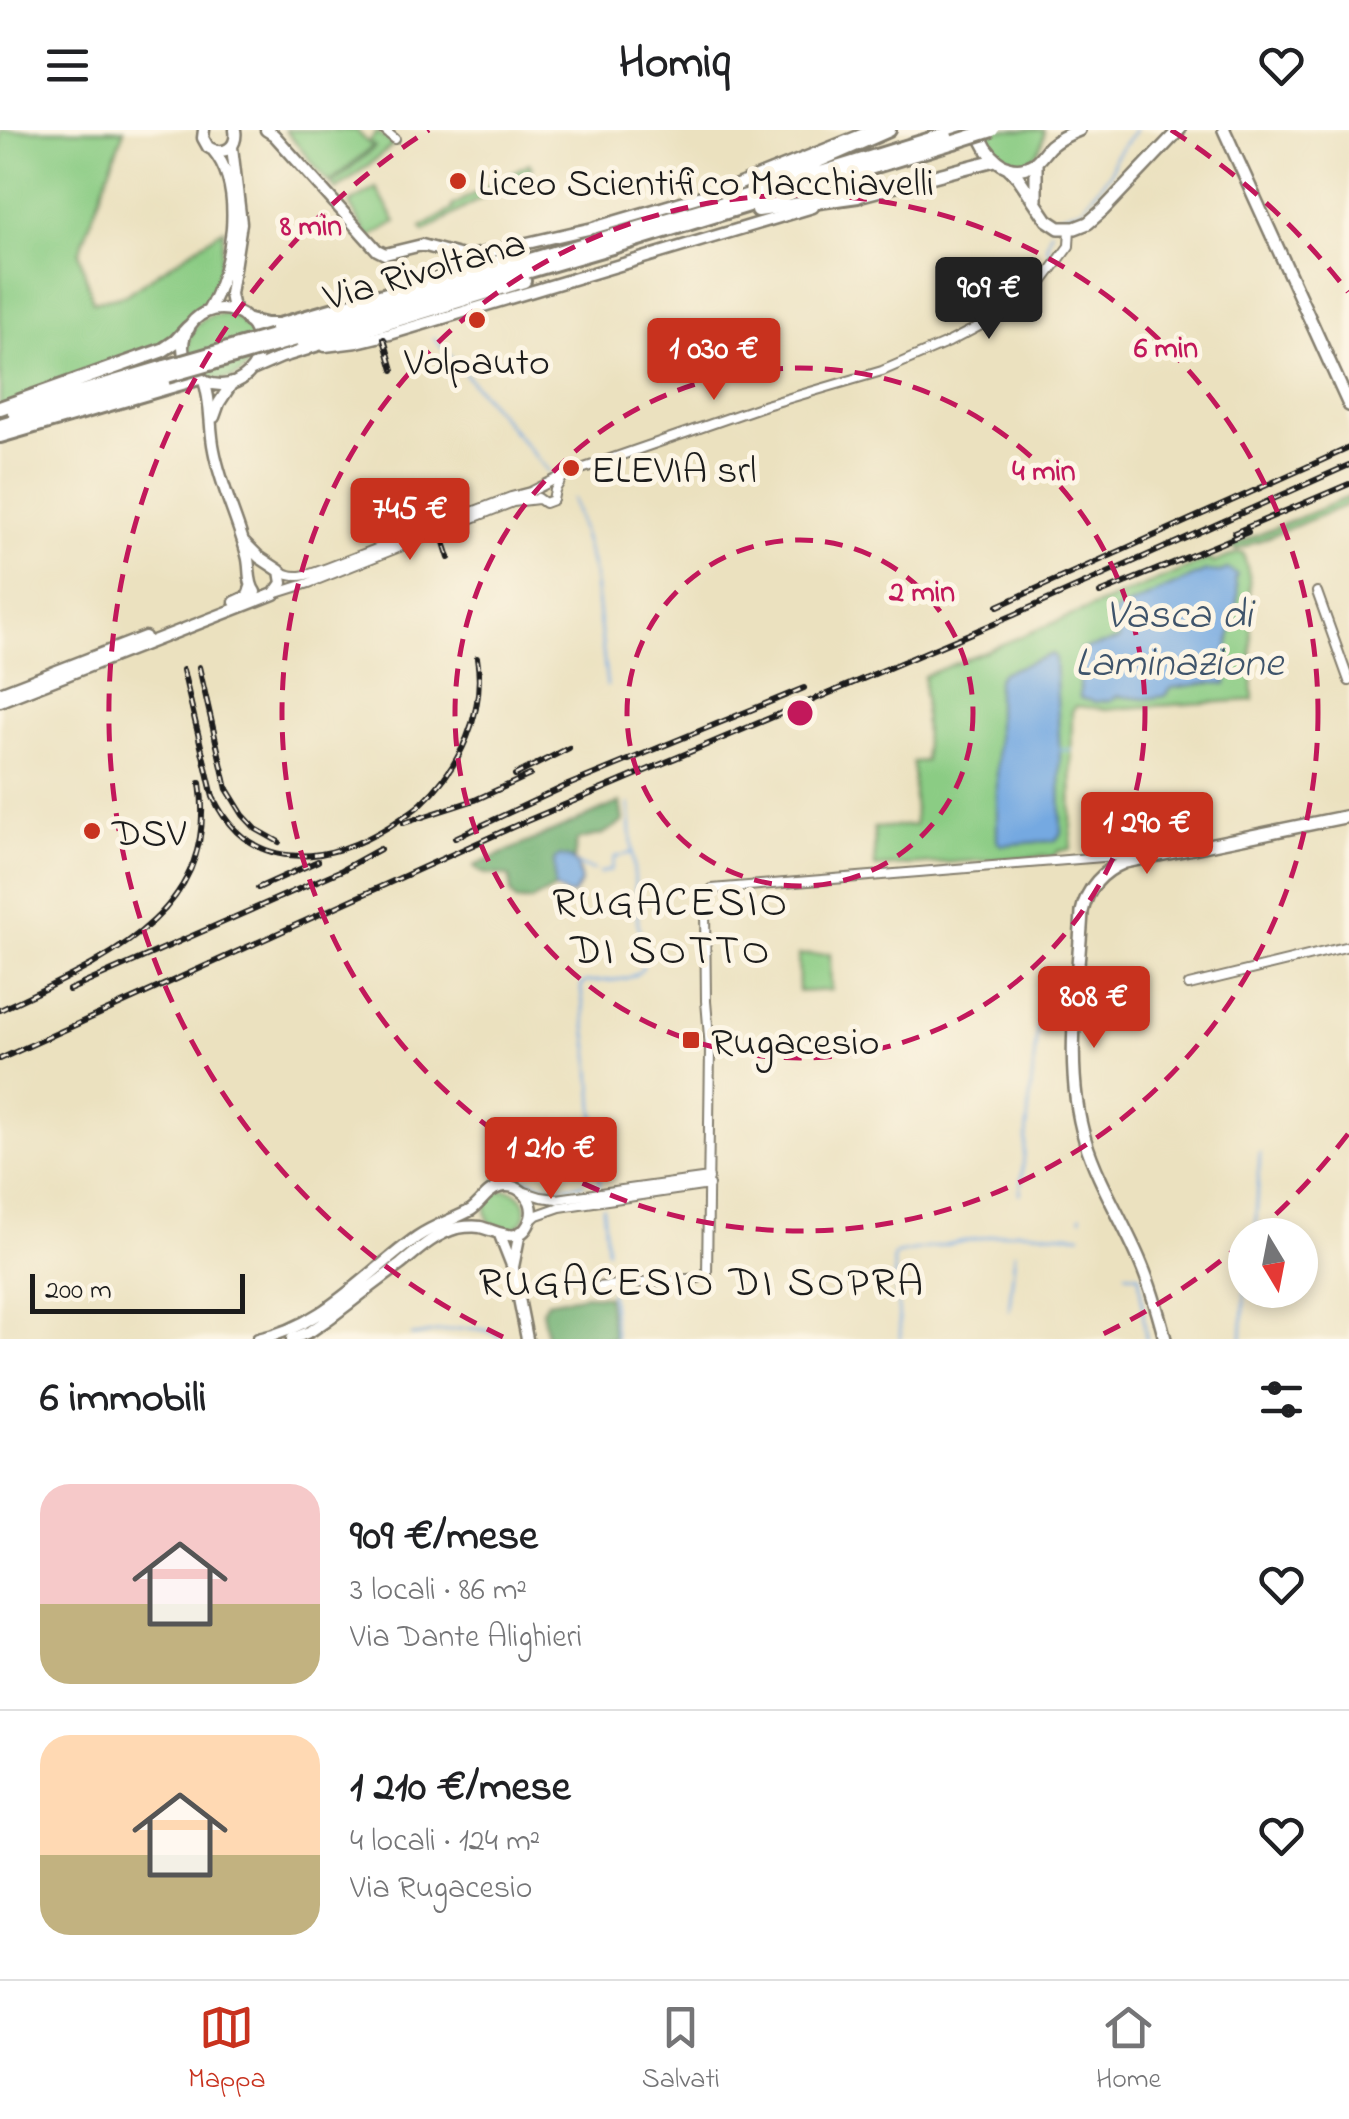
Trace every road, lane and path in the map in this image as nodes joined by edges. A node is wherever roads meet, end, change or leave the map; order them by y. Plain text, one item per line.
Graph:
1 (204, 130) edge
2 (236, 130) edge
3 (266, 130) edge
4 (384, 130) edge
5 (874, 130) edge
6 (889, 130) edge
7 (978, 130) edge
8 (992, 130) edge
9 (1049, 130) edge
10 (1079, 130) edge
11 (1179, 130) edge
12 (1224, 130) edge
13 (955, 135) edge
14 (395, 139) dead end
15 (232, 147) junction
16 (213, 150) junction
17 (1045, 151) junction
18 (1036, 162) junction
19 (1001, 163) junction
20 (858, 196) junction
21 (1036, 204) junction
22 (681, 216) junction
23 (1070, 228) junction
24 (615, 236) junction
25 (629, 242) junction
26 (598, 251) junction
27 (208, 311) junction
28 (243, 317) junction
29 (188, 328) junction
30 (274, 340) junction
31 (302, 349) junction
32 (250, 371) junction
33 (166, 372) junction
34 (201, 380) junction
35 (232, 383) junction
36 (1349, 405) edge
37 (0, 412) edge
38 (0, 426) edge
39 (212, 428) junction
40 (0, 436) edge
41 (551, 487) junction
42 (538, 494) junction
43 (244, 542) junction
44 (268, 563) junction
45 (280, 570) junction
46 (328, 571) junction
47 (250, 574) junction
48 (251, 587) junction
49 (1317, 592) dead end
50 (272, 595) junction
51 (1349, 682) edge
52 (0, 693) edge
53 (0, 702) edge
54 (1349, 816) edge
55 (1178, 851) junction
56 (1080, 859) junction
57 (1099, 875) junction
58 (1349, 946) edge
59 (1189, 985) dead end
60 (709, 1181) junction
61 (522, 1191) junction
62 (483, 1200) junction
63 (524, 1228) junction
64 (496, 1234) junction
65 (513, 1268) junction
66 (596, 1287) dead end
67 (258, 1339) edge
68 (292, 1339) edge
69 (527, 1339) edge
70 (1164, 1339) edge

1 - 16 street
2 - 15 street
3 - 5 street
4 - 14 street
6 - 22 highway
7 - 19 main road
8 - 13 highway, Via Rivoltana, bridge
9 - 17 main road
10 - 17 main road
11 - 23 main road
12 - 36 main road
13 - 22 highway, Via Rivoltana
13 - 25 highway, Via Rivoltana
15 - 16 street
15 - 28 street
16 - 27 street
17 - 18 main road
18 - 19 main road
18 - 21 main road
19 - 20 main road
19 - 21 main road
20 - 25 highway
20 - 31 street
21 - 23 main road
22 - 24 highway, Via Rivoltana
23 - 41 street
24 - 28 highway
24 - 30 highway, Via Rivoltana
25 - 26 highway, Via Rivoltana
26 - 30 highway, Via Rivoltana
26 - 31 highway
27 - 28 street
27 - 29 street
28 - 32 street
29 - 34 street
29 - 37 highway
30 - 33 highway, bridge
31 - 32 street
32 - 35 street
33 - 37 highway
33 - 38 highway
34 - 35 street
34 - 39 street
34 - 40 highway
35 - 39 street
39 - 43 street
41 - 42 street
41 - 42 street
42 - 46 street
43 - 44 street
43 - 47 street
44 - 45 street
44 - 47 street
45 - 46 street
45 - 50 street
46 - 50 street
47 - 48 street
48 - 50 street
48 - 52 street
49 - 51 street
50 - 53 street
54 - 55 main road
55 - 56 street
55 - 57 main road
56 - 57 street
56 - 60 street
57 - 70 main road
58 - 59 street
60 - 61 street
60 - 63 street
60 - 66 street
61 - 62 street
61 - 63 street
62 - 64 street
62 - 67 street
63 - 64 street
63 - 65 street
64 - 65 street
64 - 68 street
65 - 69 street

